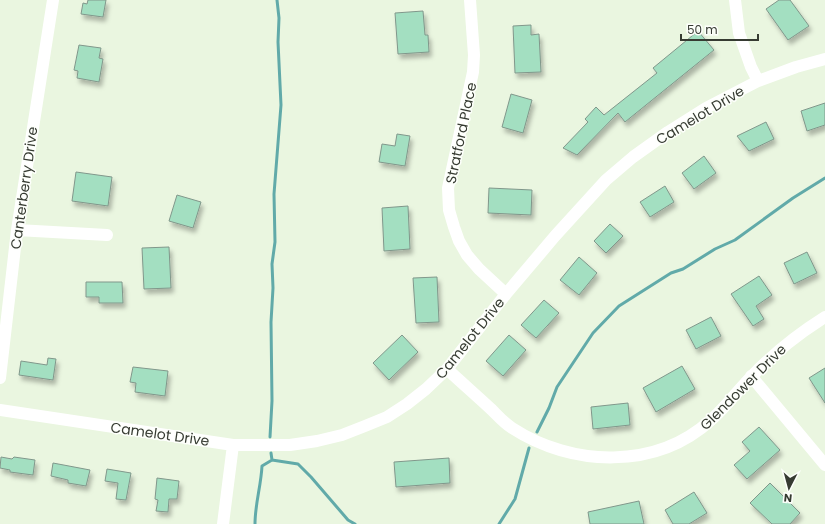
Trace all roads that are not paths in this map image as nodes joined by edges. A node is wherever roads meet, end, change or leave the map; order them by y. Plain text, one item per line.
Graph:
1 (53, 0) edge
2 (470, 0) edge
3 (735, 0) edge
4 (825, 59) edge
5 (758, 81) junction
6 (17, 230) junction
7 (107, 235) dead end
8 (506, 294) junction
9 (825, 317) edge
10 (447, 369) junction
11 (751, 376) junction
12 (0, 378) edge
13 (0, 410) edge
14 (233, 445) junction
15 (825, 465) edge
16 (223, 524) edge

1 - 6 street, Canterberry Drive
2 - 8 street, Stratford Place
3 - 5 street
4 - 5 street, Camelot Drive
5 - 8 street, Camelot Drive
6 - 7 street
6 - 12 street, Canterberry Drive
8 - 10 street, Camelot Drive
9 - 11 street, Glendower Drive
10 - 11 street, Glendower Drive
10 - 14 street, Camelot Drive
11 - 15 street
13 - 14 street, Camelot Drive
14 - 16 street

